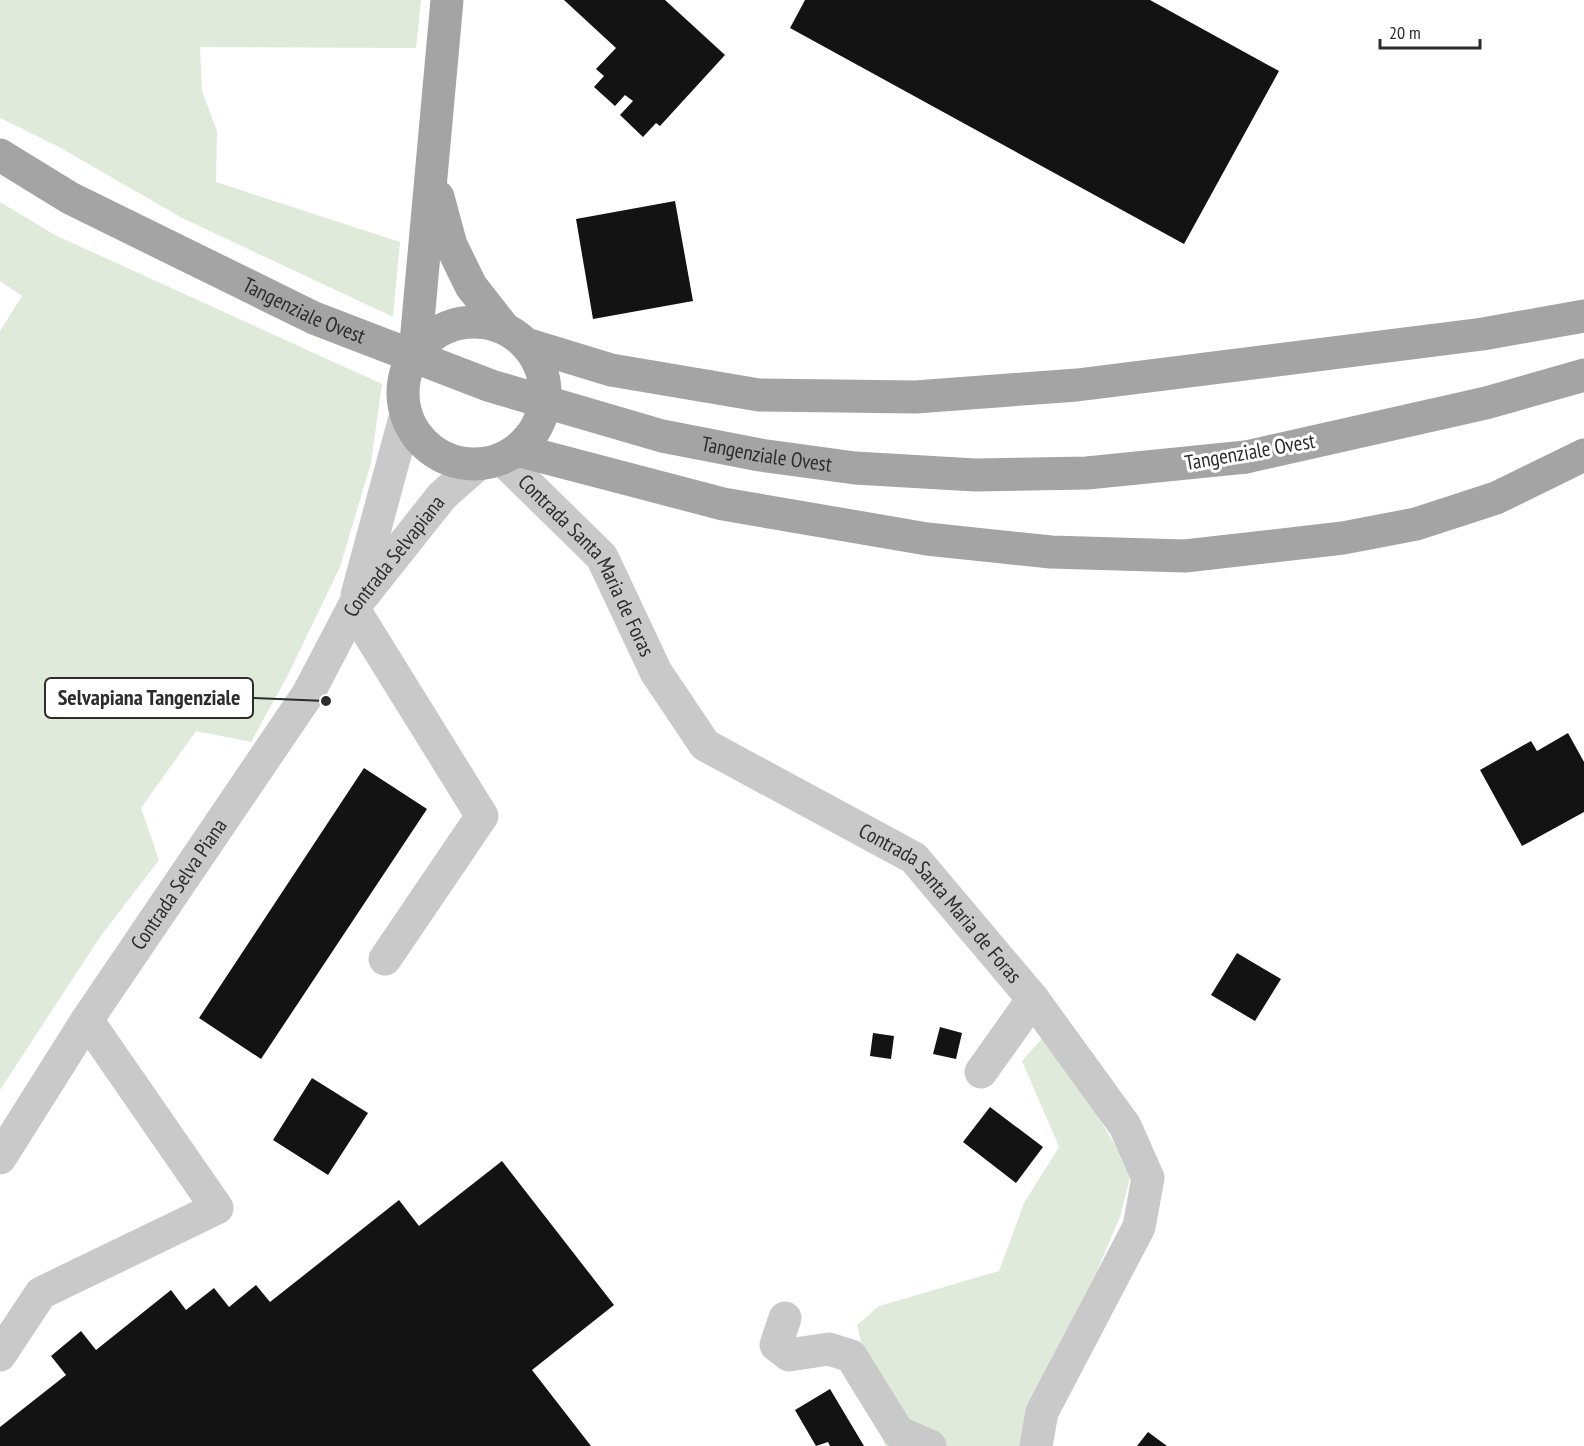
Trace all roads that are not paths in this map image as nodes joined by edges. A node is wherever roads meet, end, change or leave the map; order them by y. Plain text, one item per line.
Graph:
1 (447, 0) edge
2 (0, 155) edge
3 (432, 175) junction
4 (1584, 316) edge
5 (515, 336) junction
6 (415, 354) junction
7 (1584, 375) edge
8 (406, 414) junction
9 (1584, 455) edge
10 (499, 458) junction
11 (353, 608) junction
12 (385, 959) dead end
13 (1033, 999) junction
14 (87, 1020) junction
15 (981, 1072) dead end
16 (0, 1158) edge
17 (785, 1318) dead end
18 (0, 1355) edge
19 (930, 1446) edge
20 (1036, 1446) edge

1 - 3 main road
2 - 7 main road, Tangenziale Ovest, bridge
3 - 5 main road
3 - 6 main road
4 - 5 main road
5 - 6 main road
5 - 10 main road
6 - 8 main road
8 - 10 main road
8 - 11 street, Contrada Selvapiana
9 - 10 main road
10 - 11 street, Contrada Selvapiana
10 - 13 street, Contrada Santa Maria de Foras
11 - 12 street
11 - 14 street, Contrada Selva Piana
13 - 15 street
13 - 20 street, Contrada Santa Maria de Foras
14 - 16 street, Contrada Selva Piana
14 - 18 street
17 - 19 street

